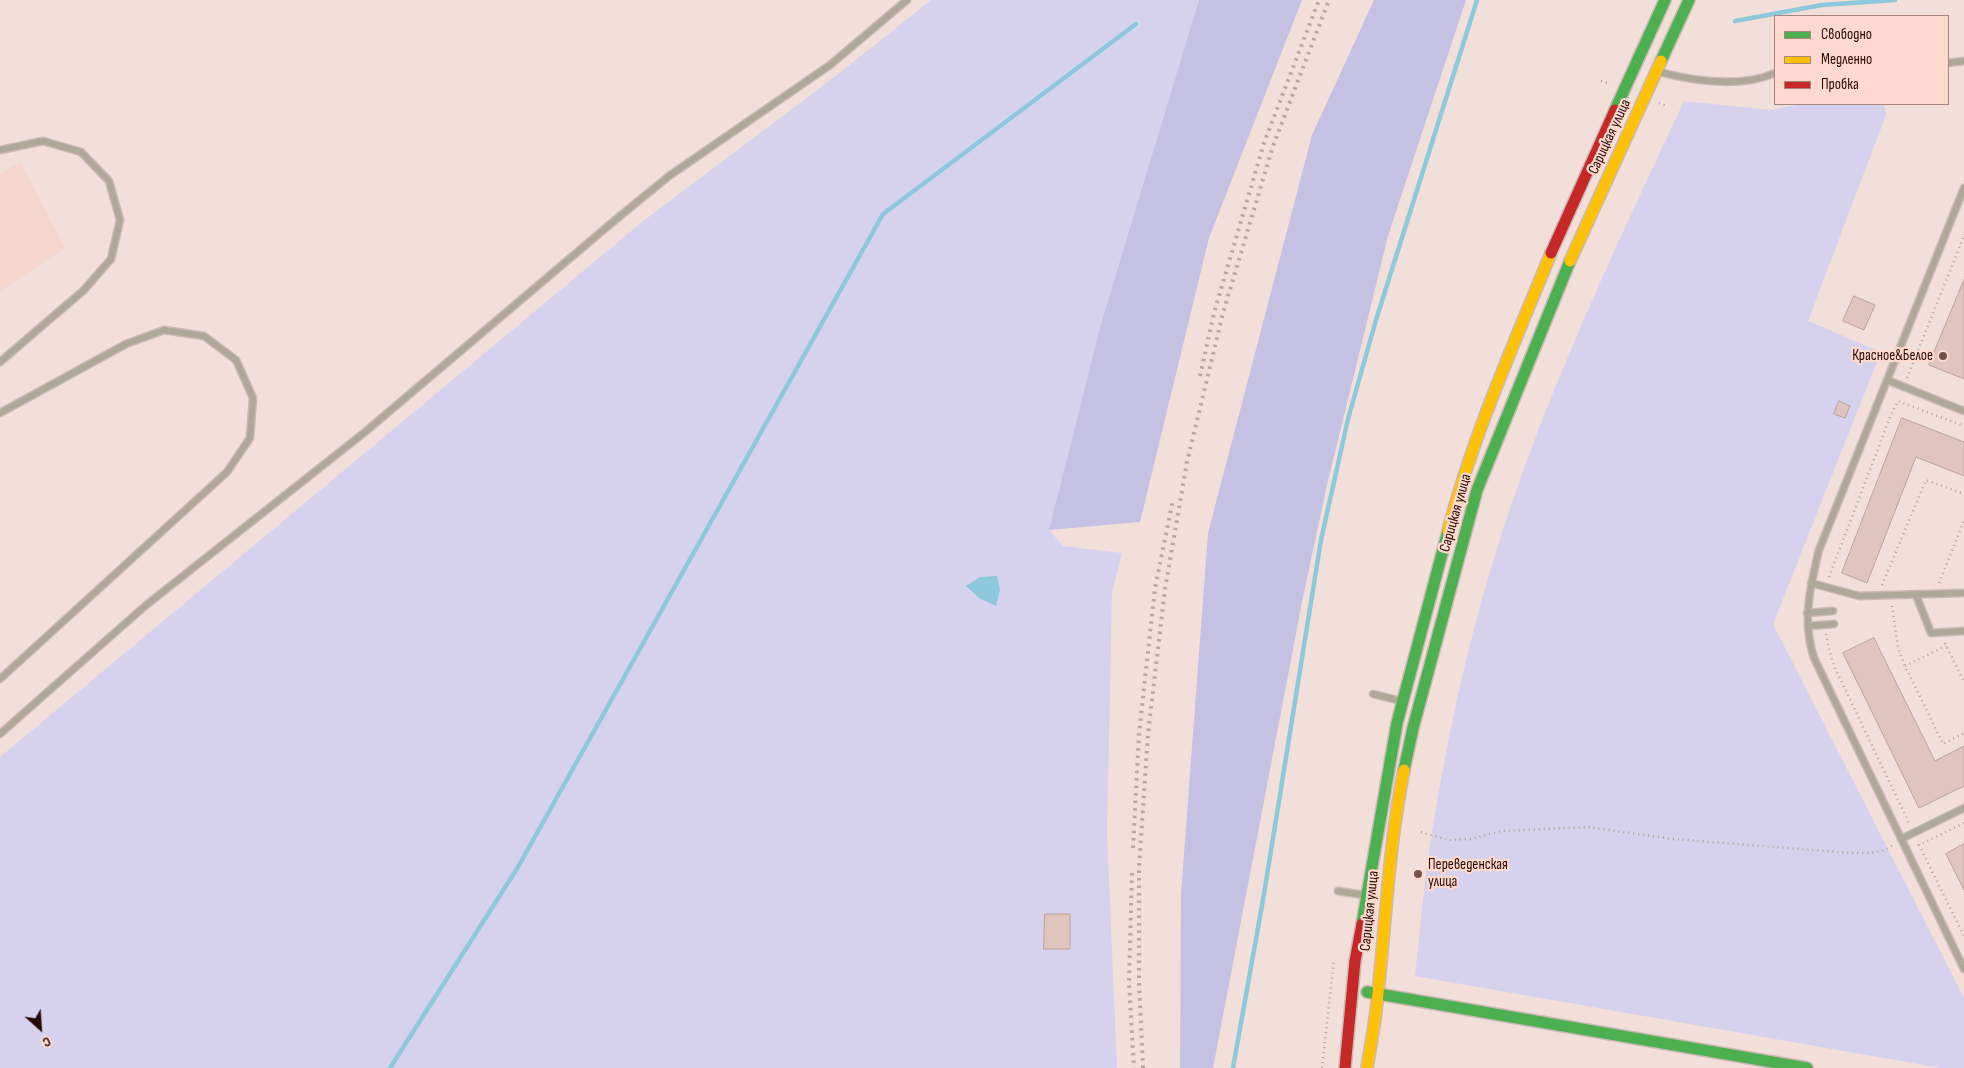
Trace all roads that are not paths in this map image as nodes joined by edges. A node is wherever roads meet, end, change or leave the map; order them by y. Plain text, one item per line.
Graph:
1 (907, 0) edge
2 (1665, 0) edge
3 (1689, 0) edge
4 (1964, 61) edge
5 (1949, 63) edge
6 (1656, 72) junction
7 (1774, 73) edge
8 (0, 150) edge
9 (1964, 188) edge
10 (1962, 197) edge
11 (0, 362) edge
12 (1887, 380) junction
13 (1964, 410) edge
14 (0, 412) edge
15 (1811, 583) junction
16 (1964, 593) edge
17 (1916, 595) junction
18 (1833, 611) dead end
19 (1807, 614) junction
20 (1834, 624) dead end
21 (1808, 626) junction
22 (1964, 631) edge
23 (0, 679) edge
24 (1373, 694) dead end
25 (1402, 702) junction
26 (0, 734) edge
27 (1964, 808) edge
28 (1901, 839) junction
29 (1338, 891) dead end
30 (1366, 896) junction
31 (1964, 969) edge
32 (1352, 990) junction
33 (1378, 994) junction
34 (1345, 1068) edge
35 (1368, 1068) edge
36 (1807, 1068) edge

1 - 26 lane
2 - 25 street, Сарицкая улица
3 - 6 street, Сарицкая улица
4 - 5 lane
6 - 7 lane
6 - 33 street, Сарицкая улица
8 - 11 lane
9 - 10 lane
10 - 12 lane
12 - 13 lane
12 - 15 lane
14 - 23 lane
15 - 17 lane
15 - 19 lane
16 - 17 lane
17 - 22 lane
18 - 19 lane
19 - 21 lane
20 - 21 lane
21 - 28 lane
24 - 25 lane
25 - 30 street, Сарицкая улица
27 - 28 lane
28 - 31 lane
29 - 30 lane
30 - 32 street, Сарицкая улица
32 - 33 street
32 - 34 street, Сарицкая улица
33 - 35 street, Сарицкая улица
33 - 36 street

